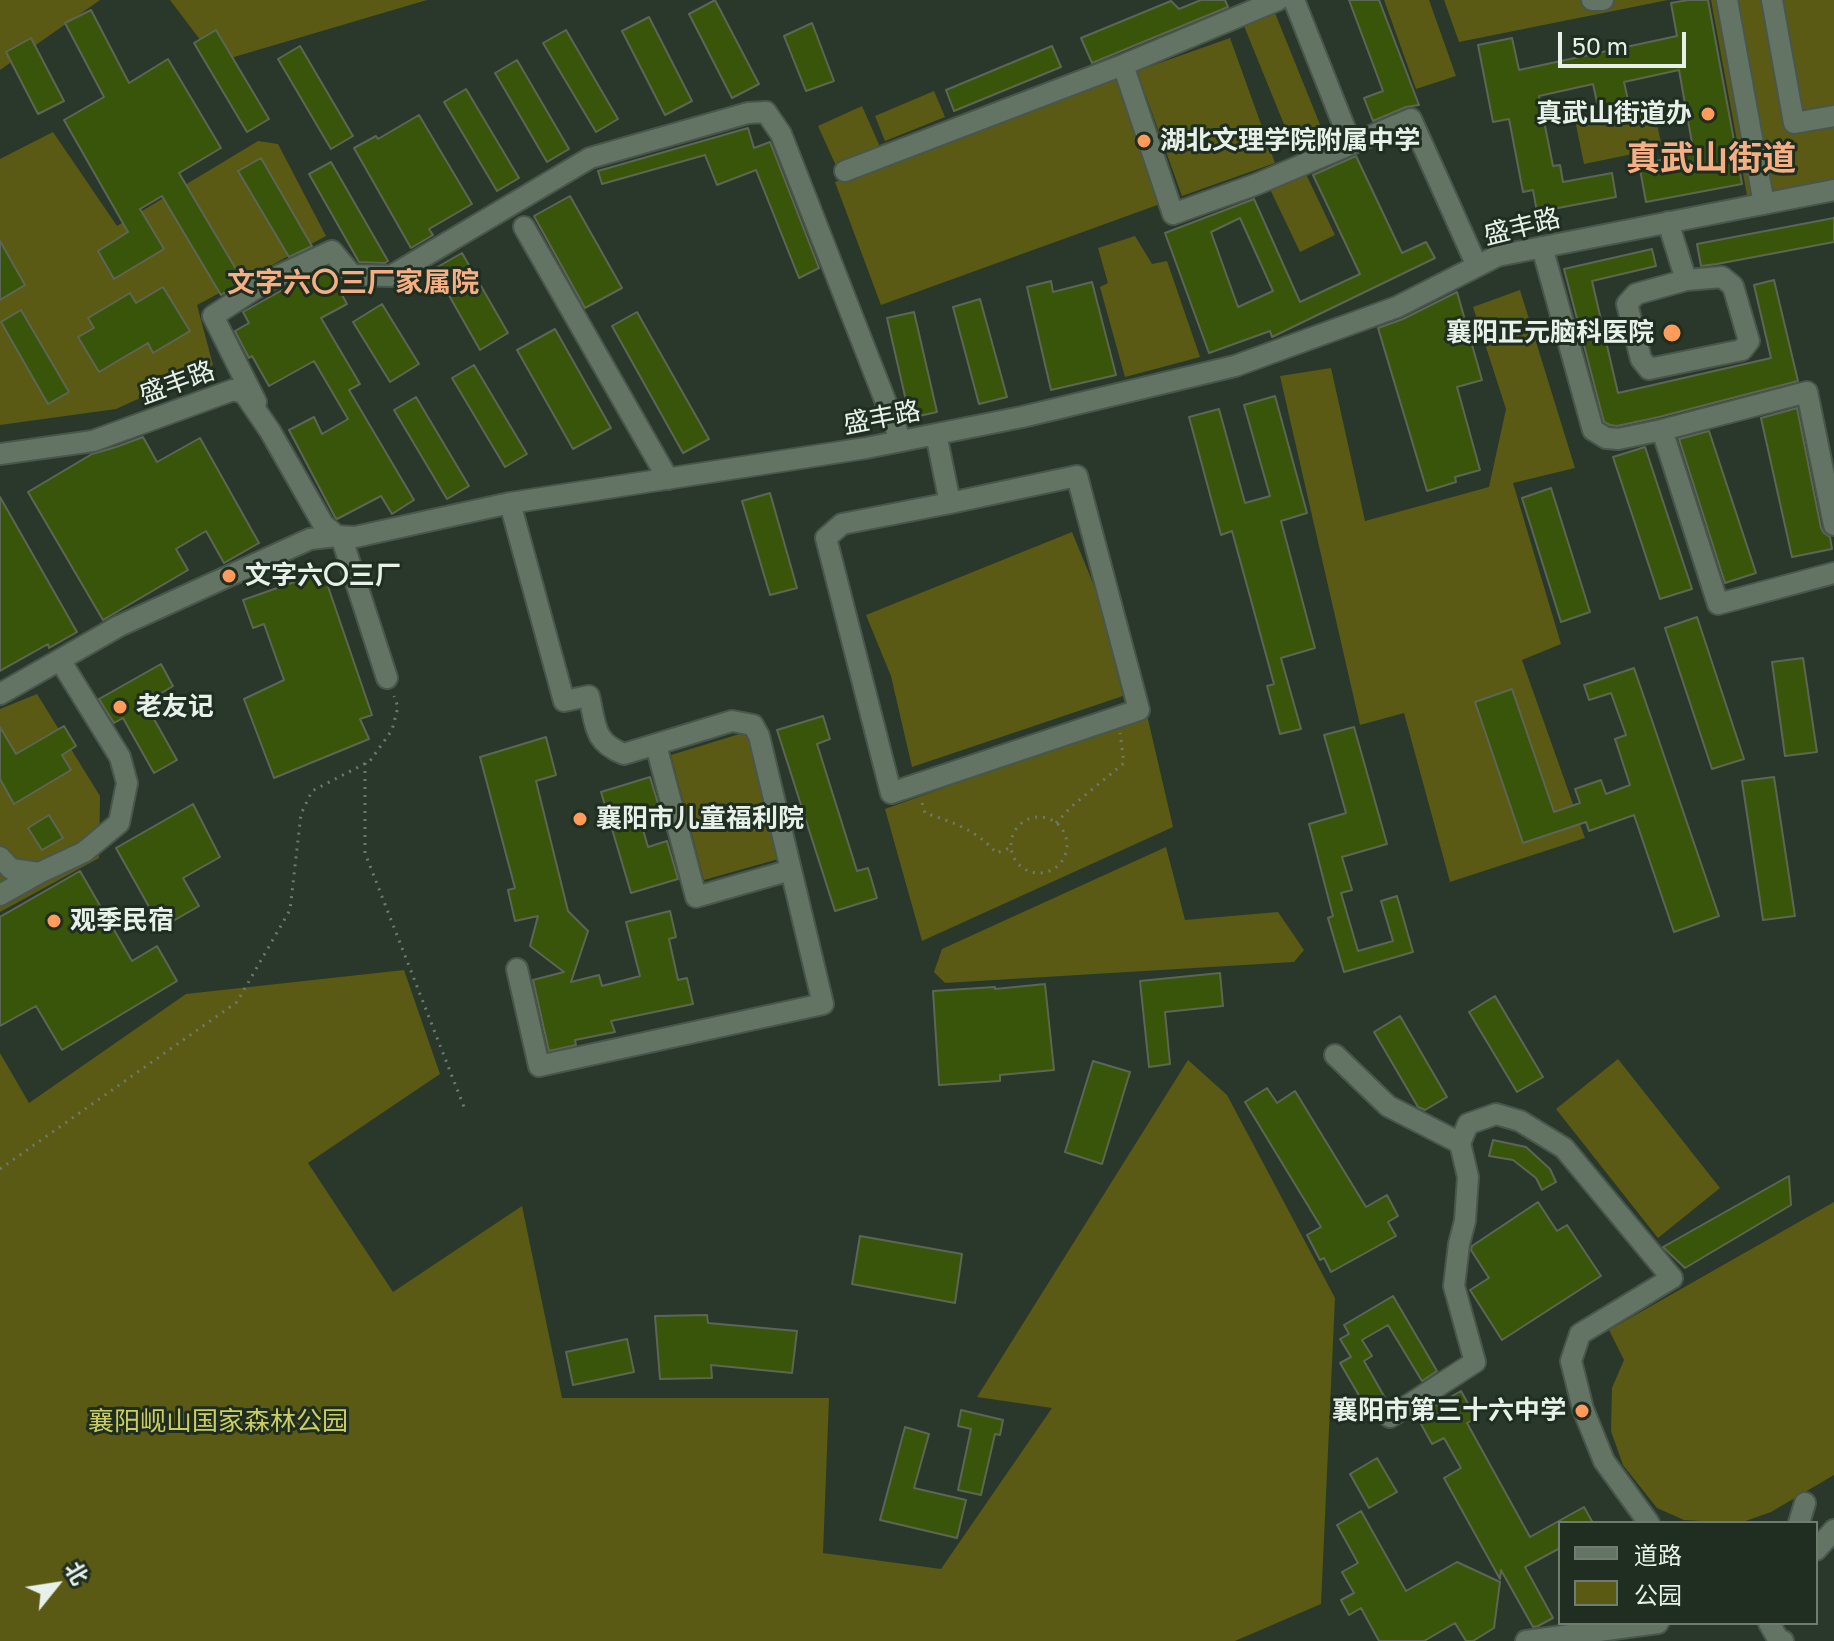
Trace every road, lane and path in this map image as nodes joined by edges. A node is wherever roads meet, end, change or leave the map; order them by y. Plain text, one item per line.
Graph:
1 (1278, 0) edge
2 (1294, 0) edge
3 (1592, 0) edge
4 (1603, 0) edge
5 (1727, 0) edge
6 (1772, 0) edge
7 (1123, 65) junction
8 (1834, 116) edge
9 (1351, 144) junction
10 (845, 171) dead end
11 (1834, 190) edge
12 (1764, 204) junction
13 (1668, 222) junction
14 (524, 227) dead end
15 (1542, 247) junction
16 (1477, 266) junction
17 (1686, 280) junction
18 (1662, 430) junction
19 (270, 431) junction
20 (936, 434) junction
21 (901, 441) junction
22 (0, 454) edge
23 (668, 479) junction
24 (510, 503) junction
25 (950, 503) junction
26 (1834, 525) edge
27 (339, 536) junction
28 (1834, 573) edge
29 (60, 660) junction
30 (387, 678) joint
31 (0, 694) edge
32 (1118, 717) junction
33 (656, 745) junction
34 (365, 763) junction
35 (916, 784) junction
36 (1056, 823) junction
37 (1011, 847) junction
38 (0, 857) edge
39 (791, 870) junction
40 (39, 873) junction
41 (0, 895) edge
42 (517, 969) dead end
43 (1335, 1055) dead end
44 (464, 1107) dead end
45 (1460, 1143) junction
46 (0, 1169) edge
47 (1390, 1417) dead end
48 (1805, 1503) dead end
49 (1648, 1521) edge
50 (1800, 1521) edge
51 (1834, 1530) edge
52 (1818, 1548) edge
53 (1643, 1625) edge
54 (1770, 1625) edge
55 (1526, 1641) edge
56 (1783, 1641) edge

1 - 7 street
2 - 9 street
3 - 4 street
5 - 12 street
6 - 8 street
7 - 9 street
7 - 10 street
9 - 16 street
11 - 12 street, 盛丰路
12 - 13 street, 盛丰路
13 - 15 street, 盛丰路
13 - 17 street
14 - 23 street
15 - 16 street, 盛丰路
15 - 18 street
16 - 20 street, 盛丰路
17 - 17 street
18 - 26 street
18 - 28 street
19 - 21 street
19 - 22 street, 盛丰路
19 - 27 street, 盛丰路
20 - 21 street, 盛丰路
20 - 25 street
21 - 23 street, 盛丰路
23 - 24 street, 盛丰路
24 - 27 street, 盛丰路
24 - 33 street
25 - 32 street
25 - 35 street
27 - 29 street
27 - 30 street
29 - 31 street
29 - 40 street
30 - 34 path
32 - 35 street
32 - 36 path
33 - 39 street
33 - 39 street
34 - 44 path
34 - 46 path
35 - 37 path
36 - 37 path
36 - 37 path
38 - 40 street
39 - 42 street
40 - 41 street
43 - 45 street
45 - 47 street
45 - 49 street
48 - 50 street
51 - 52 street
53 - 55 street
54 - 56 street

